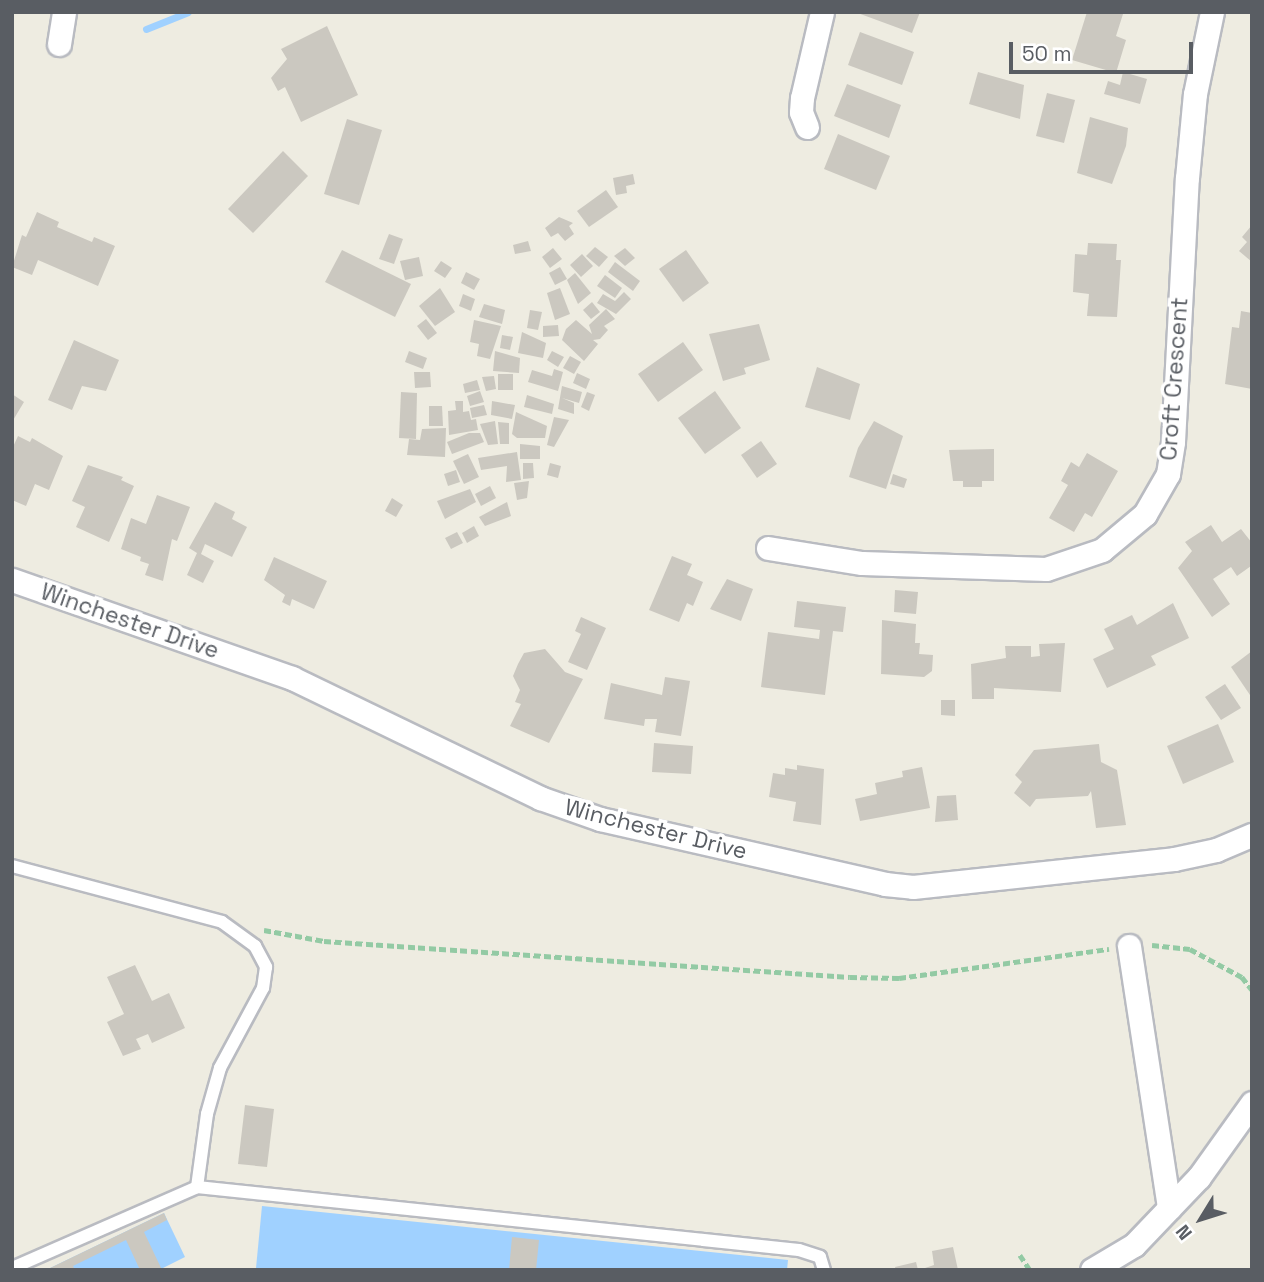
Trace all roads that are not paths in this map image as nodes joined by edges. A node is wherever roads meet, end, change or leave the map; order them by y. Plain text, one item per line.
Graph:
1 (64, 12) edge
2 (822, 12) edge
3 (1212, 12) edge
4 (59, 44) dead end
5 (807, 127) dead end
6 (768, 548) dead end
7 (12, 580) edge
8 (1252, 835) edge
9 (12, 866) edge
10 (1129, 946) road end
11 (1252, 1103) edge
12 (197, 1187) junction
13 (1170, 1208) junction
14 (12, 1268) edge
15 (824, 1270) edge
16 (1092, 1270) edge

1 - 4 street
2 - 5 street
3 - 6 street, Croft Crescent
7 - 8 street, Winchester Drive
9 - 12 lane
10 - 13 street
11 - 13 street
12 - 14 lane
12 - 15 lane
13 - 16 street

